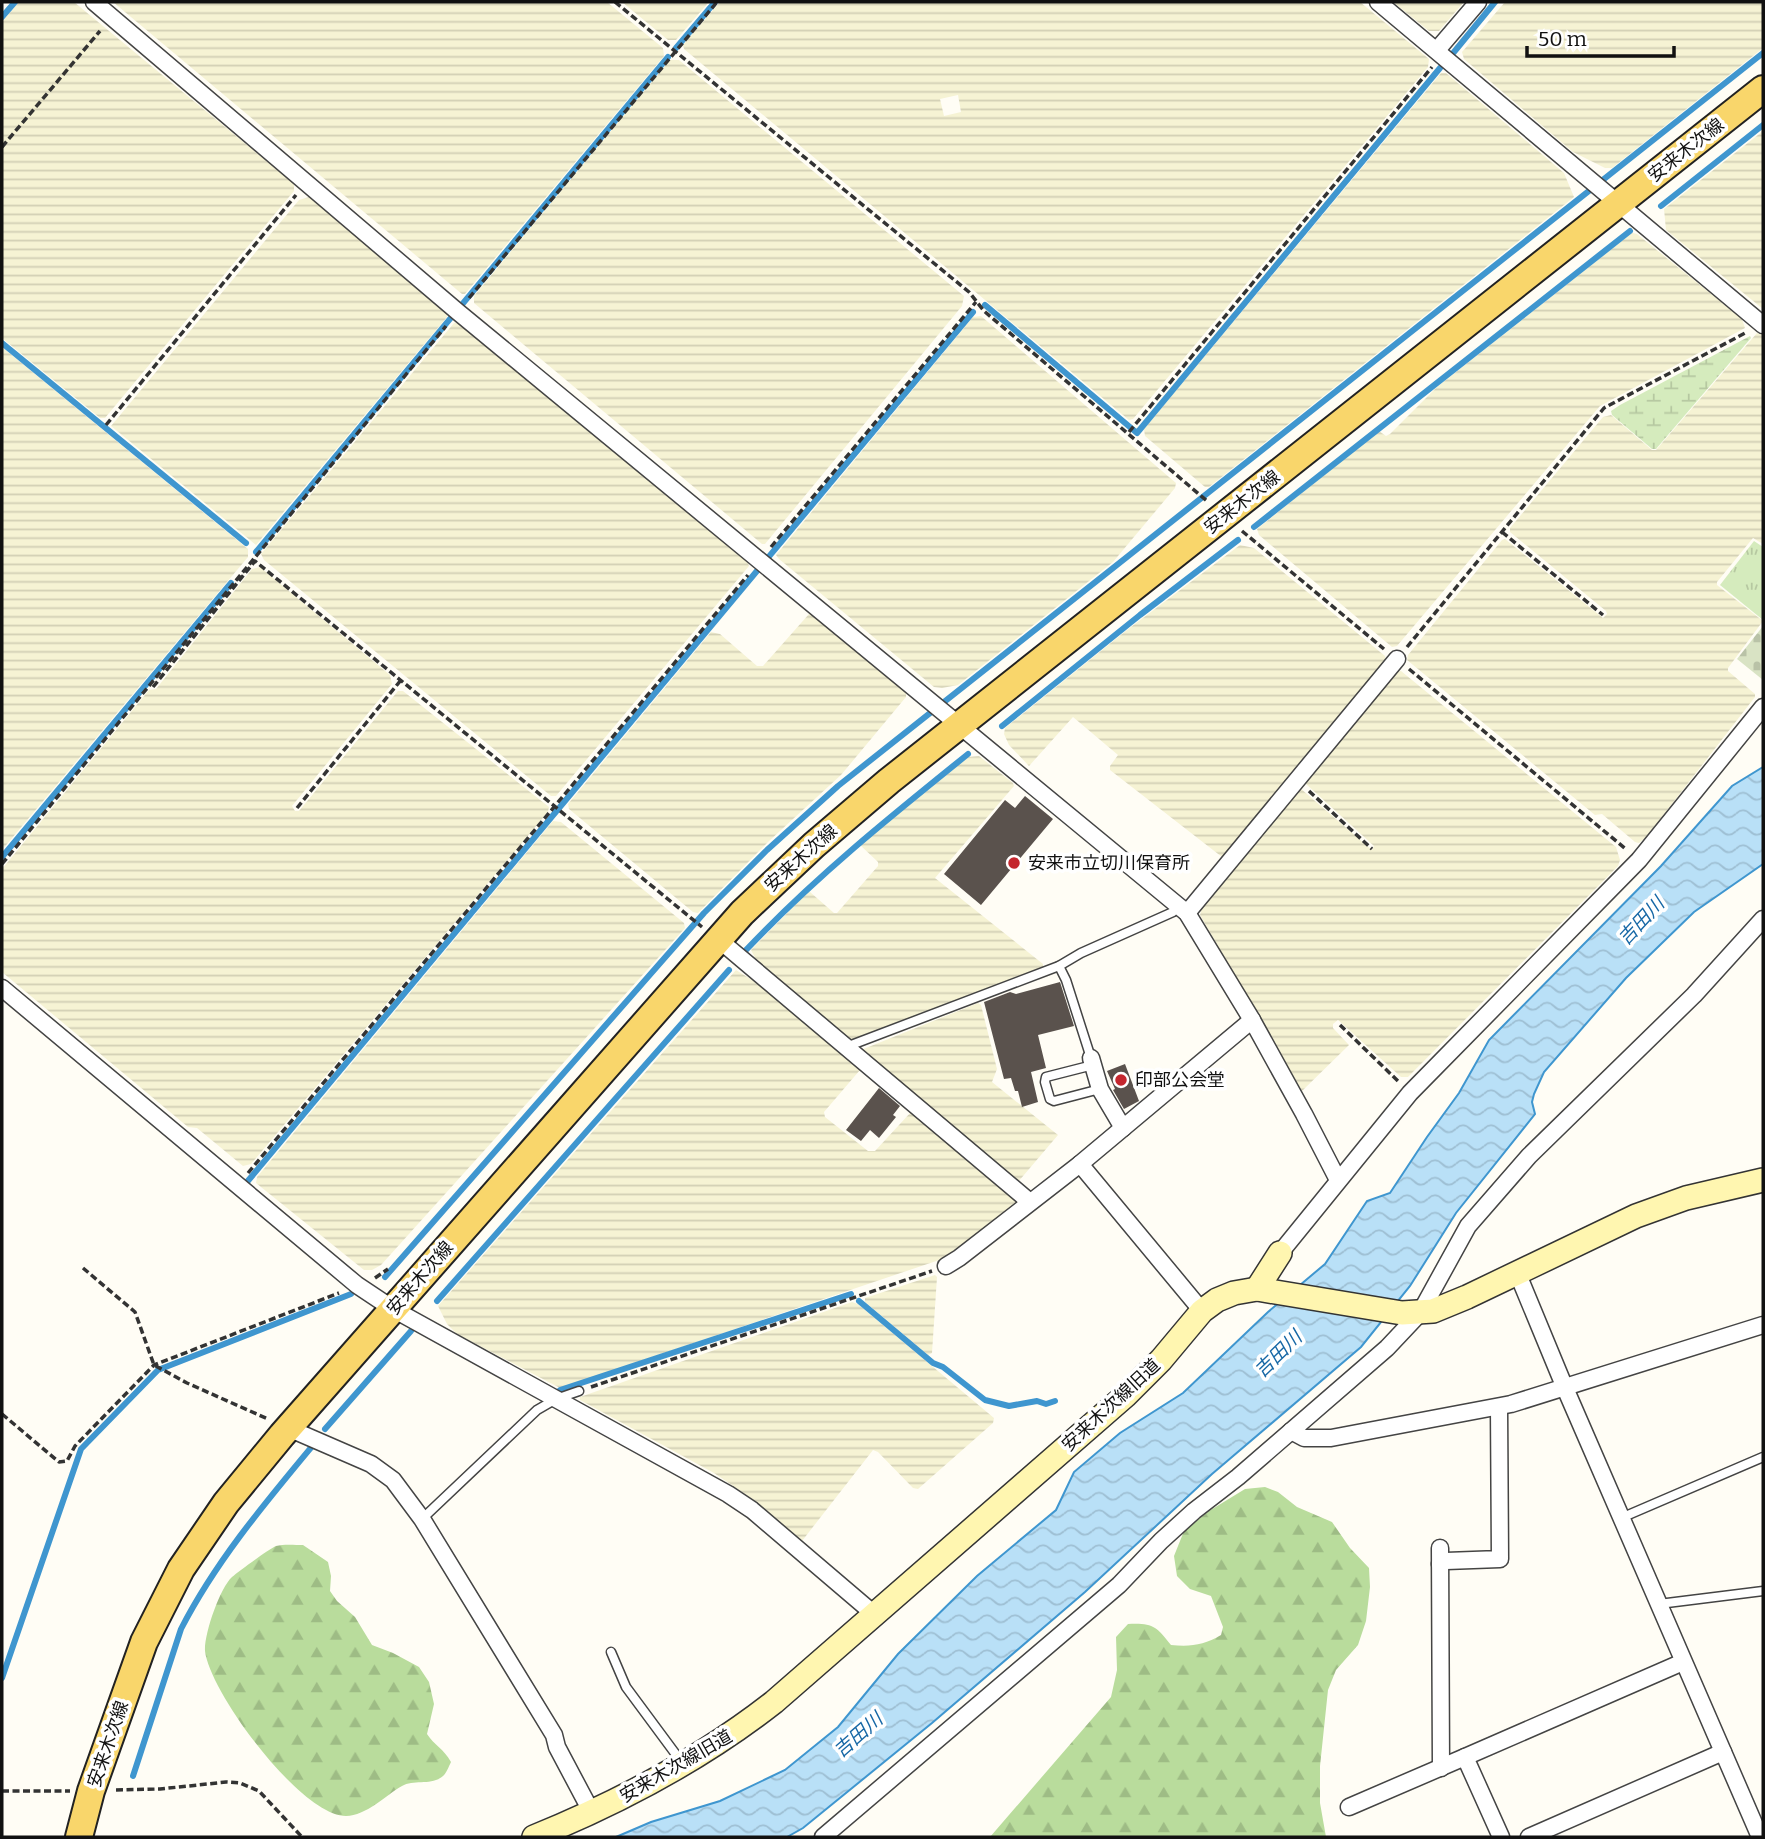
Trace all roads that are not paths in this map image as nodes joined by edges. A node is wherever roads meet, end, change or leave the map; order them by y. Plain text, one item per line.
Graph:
1 (94, 2) edge
2 (1378, 2) edge
3 (1478, 2) edge
4 (1440, 52) junction
5 (1763, 89) edge
6 (1618, 204) junction
7 (1763, 324) edge
8 (1397, 659) road end
9 (1763, 707) edge
10 (960, 724) junction
11 (1183, 910) junction
12 (1763, 919) edge
13 (718, 939) junction
14 (1059, 966) junction
15 (2, 988) edge
16 (1252, 1020) junction
17 (846, 1047) junction
18 (1092, 1062) junction
19 (1100, 1088) junction
20 (1123, 1128) junction
21 (1080, 1164) junction
22 (1338, 1180) junction
23 (1763, 1180) edge
24 (1030, 1202) junction
25 (1280, 1253) joint
26 (946, 1266) road end
27 (1517, 1272) junction
28 (1262, 1289) junction
29 (393, 1309) junction
30 (1202, 1311) junction
31 (1411, 1313) junction
32 (1763, 1325) edge
33 (1565, 1388) junction
34 (579, 1391) road end
35 (556, 1399) junction
36 (1499, 1407) junction
37 (288, 1428) junction
38 (1292, 1431) junction
39 (1763, 1457) edge
40 (1621, 1518) junction
41 (422, 1519) junction
42 (1763, 1591) edge
43 (1658, 1604) junction
44 (874, 1614) junction
45 (611, 1651) dead end
46 (1683, 1662) junction
47 (1723, 1752) junction
48 (1465, 1757) junction
49 (684, 1765) junction
50 (1441, 1768) junction
51 (1349, 1807) dead end
52 (592, 1813) junction
53 (79, 1837) edge
54 (534, 1837) edge
55 (823, 1837) edge
56 (1501, 1837) edge
57 (1529, 1837) edge
58 (1760, 1837) edge

1 - 10 street
2 - 4 street
3 - 4 street
4 - 6 street
5 - 6 main road, 安来木次線
6 - 7 street
6 - 10 main road, 安来木次線
8 - 11 street
9 - 22 street
10 - 11 street
10 - 13 main road, 安来木次線
11 - 14 lane
11 - 16 street
12 - 31 street
13 - 17 street
13 - 29 main road, 安来木次線
14 - 17 lane
14 - 18 lane
15 - 29 street
16 - 20 street
16 - 22 street
17 - 24 street
18 - 19 street
18 - 19 lane
19 - 20 street
20 - 21 street
21 - 24 street
21 - 30 street
22 - 25 street
23 - 27 street, 安来木次線旧道
24 - 26 street
25 - 28 street
27 - 31 street, 安来木次線旧道
27 - 33 street
28 - 30 street, 安来木次線旧道
28 - 31 street, 安来木次線旧道
29 - 35 street
29 - 37 main road, 安来木次線
30 - 44 street, 安来木次線旧道
31 - 38 street
32 - 33 street
33 - 36 street
33 - 40 street
34 - 35 lane
35 - 41 lane
35 - 44 street
36 - 38 street
36 - 50 street
37 - 41 street
37 - 53 main road, 安来木次線
38 - 55 street
39 - 40 lane
40 - 43 street
41 - 52 street
42 - 43 lane
43 - 46 street
44 - 49 street, 安来木次線旧道
45 - 49 lane
46 - 47 street
46 - 48 street
47 - 57 street
47 - 58 street
48 - 50 street
48 - 56 street
49 - 52 street, 安来木次線旧道
50 - 51 street
52 - 54 street, 安来木次線旧道

